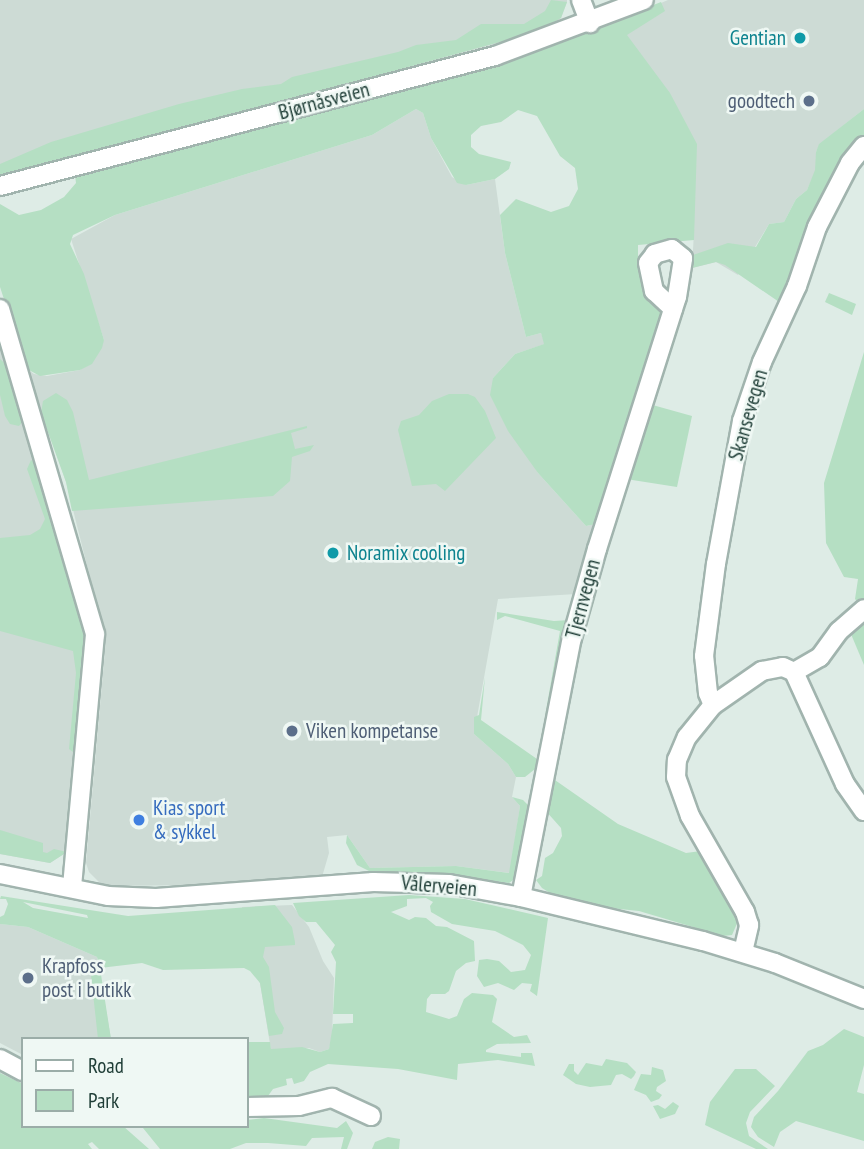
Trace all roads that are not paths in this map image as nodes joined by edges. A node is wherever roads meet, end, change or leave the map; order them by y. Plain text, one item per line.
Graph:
1 (581, 0) edge
2 (644, 0) edge
3 (590, 23) junction
4 (864, 146) edge
5 (0, 186) edge
6 (0, 309) edge
7 (673, 309) dead end
8 (864, 609) edge
9 (794, 672) junction
10 (713, 705) junction
11 (864, 811) edge
12 (0, 874) edge
13 (72, 888) junction
14 (521, 897) junction
15 (743, 952) junction
16 (864, 999) edge
17 (0, 1059) edge
18 (21, 1070) edge
19 (248, 1107) edge
20 (371, 1116) dead end

1 - 3 street
2 - 3 street, Bjørnåsveien
3 - 5 street, Bjørnåsveien
4 - 10 street, Skansevegen
6 - 13 street
7 - 14 street, Tjernvegen
8 - 9 street
9 - 10 street
9 - 11 street
10 - 15 street
12 - 13 street, Vålerveien
13 - 14 street, Vålerveien
14 - 15 street, Vålerveien
15 - 16 street, Vålerveien
17 - 18 street
19 - 20 street

